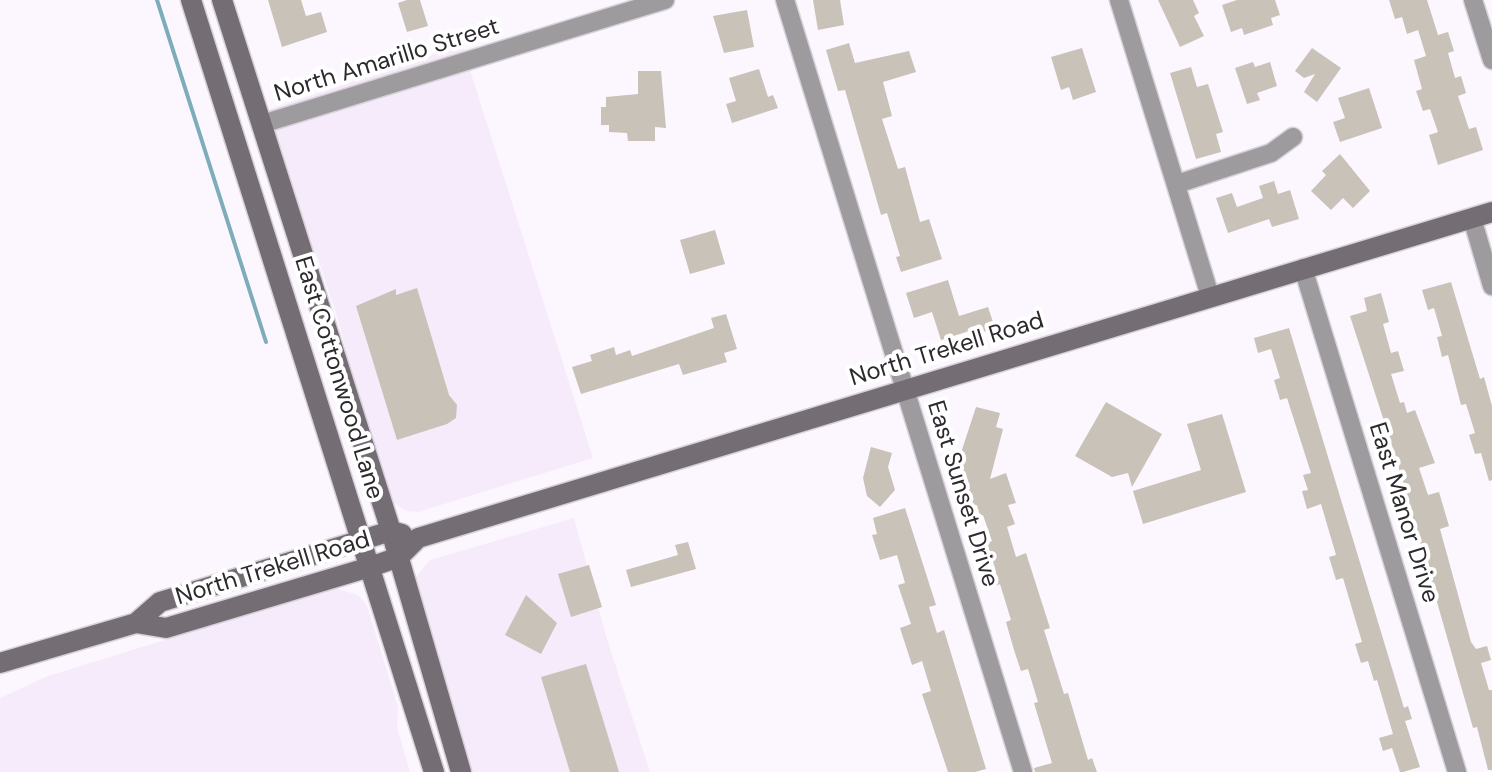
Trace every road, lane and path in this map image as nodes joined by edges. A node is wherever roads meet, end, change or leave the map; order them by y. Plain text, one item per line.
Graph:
1 (191, 0) edge
2 (222, 0) edge
3 (665, 0) edge
4 (785, 0) edge
5 (1119, 0) edge
6 (1473, 0) edge
7 (1492, 60) edge
8 (262, 124) junction
9 (1293, 137) dead end
10 (1177, 184) junction
11 (1492, 212) edge
12 (1472, 218) junction
13 (297, 235) junction
14 (268, 243) junction
15 (1303, 268) junction
16 (1492, 286) edge
17 (1210, 296) junction
18 (905, 390) junction
19 (391, 531) junction
20 (418, 538) junction
21 (361, 540) junction
22 (399, 557) junction
23 (370, 567) junction
24 (136, 623) junction
25 (0, 663) edge
26 (434, 772) edge
27 (461, 772) edge
28 (1023, 772) edge
29 (1457, 772) edge

1 - 14 main road, East Cottonwood Lane
2 - 8 main road, East Cottonwood Lane
3 - 8 street, North Amarillo Street
4 - 18 street, East Sunset Drive
5 - 10 street
6 - 7 street
8 - 13 main road, East Cottonwood Lane
9 - 10 street
10 - 17 street
11 - 12 main road, North Trekell Road
12 - 15 main road, North Trekell Road
12 - 16 street
13 - 14 main road
13 - 19 main road, East Cottonwood Lane
14 - 21 main road, East Cottonwood Lane
15 - 17 main road, North Trekell Road
15 - 29 street, East Manor Drive
17 - 18 main road, North Trekell Road
18 - 20 main road, North Trekell Road
18 - 28 street, East Sunset Drive
19 - 20 main road, North Trekell Road
19 - 21 main road, North Trekell Road
19 - 22 main road, East Cottonwood Lane
20 - 22 main road, North Trekell Road
21 - 23 main road, East Cottonwood Lane
21 - 24 main road, North Trekell Road
22 - 23 main road, North Trekell Road
22 - 27 main road, East Cottonwood Lane
23 - 24 main road, North Trekell Road
23 - 26 main road, East Cottonwood Lane
24 - 25 main road, North Trekell Road

